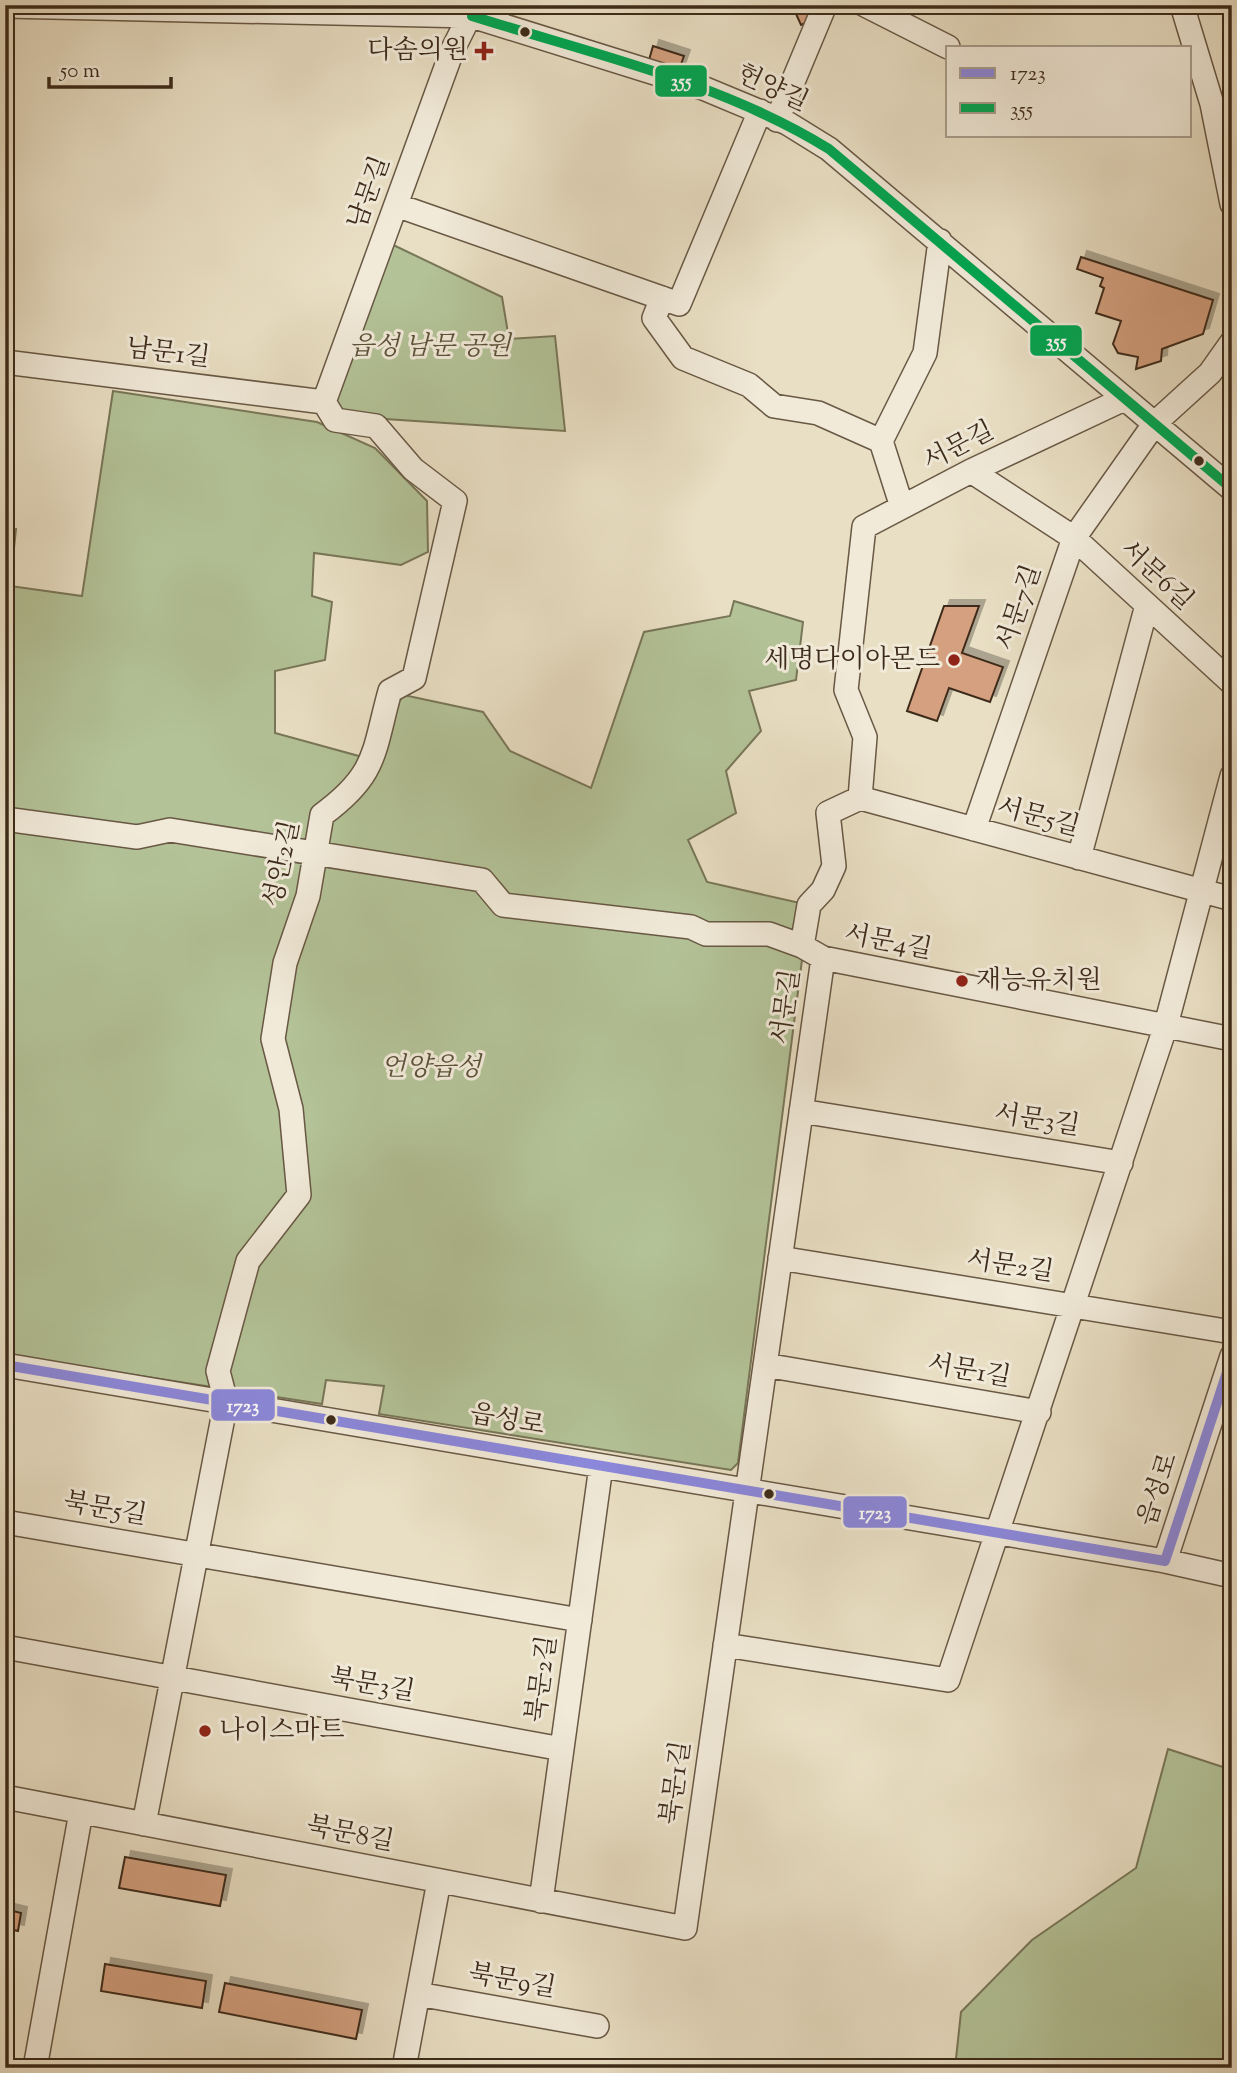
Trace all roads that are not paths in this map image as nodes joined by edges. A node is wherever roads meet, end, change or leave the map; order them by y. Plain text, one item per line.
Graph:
1 (825, 5) edge
2 (865, 5) edge
3 (1182, 5) edge
4 (5, 6) edge
5 (302, 8) edge
6 (473, 10) edge
7 (946, 46) edge
8 (1222, 103) edge
9 (768, 116) junction
10 (1232, 204) edge
11 (396, 205) junction
12 (940, 241) junction
13 (662, 298) junction
14 (1232, 342) edge
15 (5, 362) edge
16 (1124, 398) junction
17 (324, 402) junction
18 (1155, 424) junction
19 (881, 441) junction
20 (971, 471) junction
21 (1232, 489) edge
22 (902, 507) junction
23 (1074, 538) junction
24 (1147, 605) junction
25 (1232, 683) edge
26 (1232, 776) edge
27 (860, 798) junction
28 (5, 819) edge
29 (974, 829) junction
30 (315, 853) junction
31 (1079, 858) junction
32 (1202, 891) junction
33 (1232, 899) edge
34 (802, 946) junction
35 (822, 958) junction
36 (1166, 1025) junction
37 (1232, 1039) edge
38 (801, 1111) junction
39 (1121, 1163) junction
40 (780, 1258) junction
41 (1074, 1305) junction
42 (1232, 1332) edge
43 (1232, 1356) edge
44 (5, 1365) edge
45 (765, 1365) junction
46 (226, 1402) junction
47 (1039, 1412) junction
48 (601, 1466) junction
49 (746, 1490) junction
50 (5, 1522) edge
51 (999, 1533) junction
52 (196, 1554) junction
53 (1165, 1561) junction
54 (1232, 1576) edge
55 (580, 1620) junction
56 (724, 1645) junction
57 (5, 1647) edge
58 (172, 1678) junction
59 (562, 1749) junction
60 (5, 1797) edge
61 (81, 1812) junction
62 (144, 1824) junction
63 (439, 1881) junction
64 (541, 1900) junction
65 (685, 1928) joint
66 (418, 1994) junction
67 (597, 2026) dead end
68 (35, 2068) edge
69 (404, 2068) edge

1 - 9 street
2 - 7 street
3 - 8 street
4 - 5 street, 헌양길
5 - 6 street, 헌양길
6 - 9 street, 헌양길
6 - 11 street, 남문길
8 - 10 street
9 - 12 street, 헌양길
9 - 13 street
11 - 13 street
11 - 17 street, 남문길
12 - 16 street, 헌양길
12 - 19 street
13 - 19 street
14 - 18 street, 서문7길
15 - 17 street, 남문1길
16 - 18 street, 헌양길
16 - 20 street, 서문길
17 - 30 street, 성안2길
18 - 21 street, 헌양길
18 - 23 street, 서문7길
19 - 22 street
20 - 22 street, 서문길
20 - 23 street, 서문6길
22 - 27 street, 서문길
23 - 24 street, 서문6길
23 - 29 street, 서문7길
24 - 25 street, 서문6길
24 - 31 street
26 - 32 street
27 - 29 street, 서문5길
27 - 34 street, 서문길
28 - 30 street
29 - 31 street, 서문5길
30 - 34 street
30 - 46 street, 성안2길
31 - 32 street, 서문5길
32 - 33 street, 서문5길
32 - 36 street
34 - 35 street, 서문길
35 - 36 street, 서문4길
35 - 38 street, 서문길
36 - 37 street, 서문4길
36 - 39 street
38 - 39 street, 서문3길
38 - 40 street, 서문길
39 - 41 street
40 - 41 street, 서문2길
40 - 45 street, 서문길
41 - 42 street, 서문2길
41 - 47 street
43 - 53 street, 읍성로
44 - 46 street, 읍성로
45 - 47 street, 서문1길
45 - 49 street, 서문길
46 - 48 street, 읍성로
46 - 52 street
47 - 51 street, 서문1길
48 - 49 street, 읍성로
48 - 55 street, 북문2길
49 - 51 street, 읍성로
49 - 56 street, 북문1길
50 - 52 street, 북문5길
51 - 53 street, 읍성로
51 - 56 street
52 - 55 street
52 - 58 street
53 - 54 street
55 - 59 street, 북문2길
56 - 65 street, 북문1길
57 - 58 street
58 - 59 street, 북문3길
58 - 62 street
59 - 64 street, 북문2길
60 - 61 street, 북문8길
61 - 62 street, 북문8길
61 - 68 street
62 - 63 street, 북문8길
63 - 64 street, 북문8길
63 - 66 street
64 - 65 street, 북문8길
66 - 67 street, 북문9길
66 - 69 street

